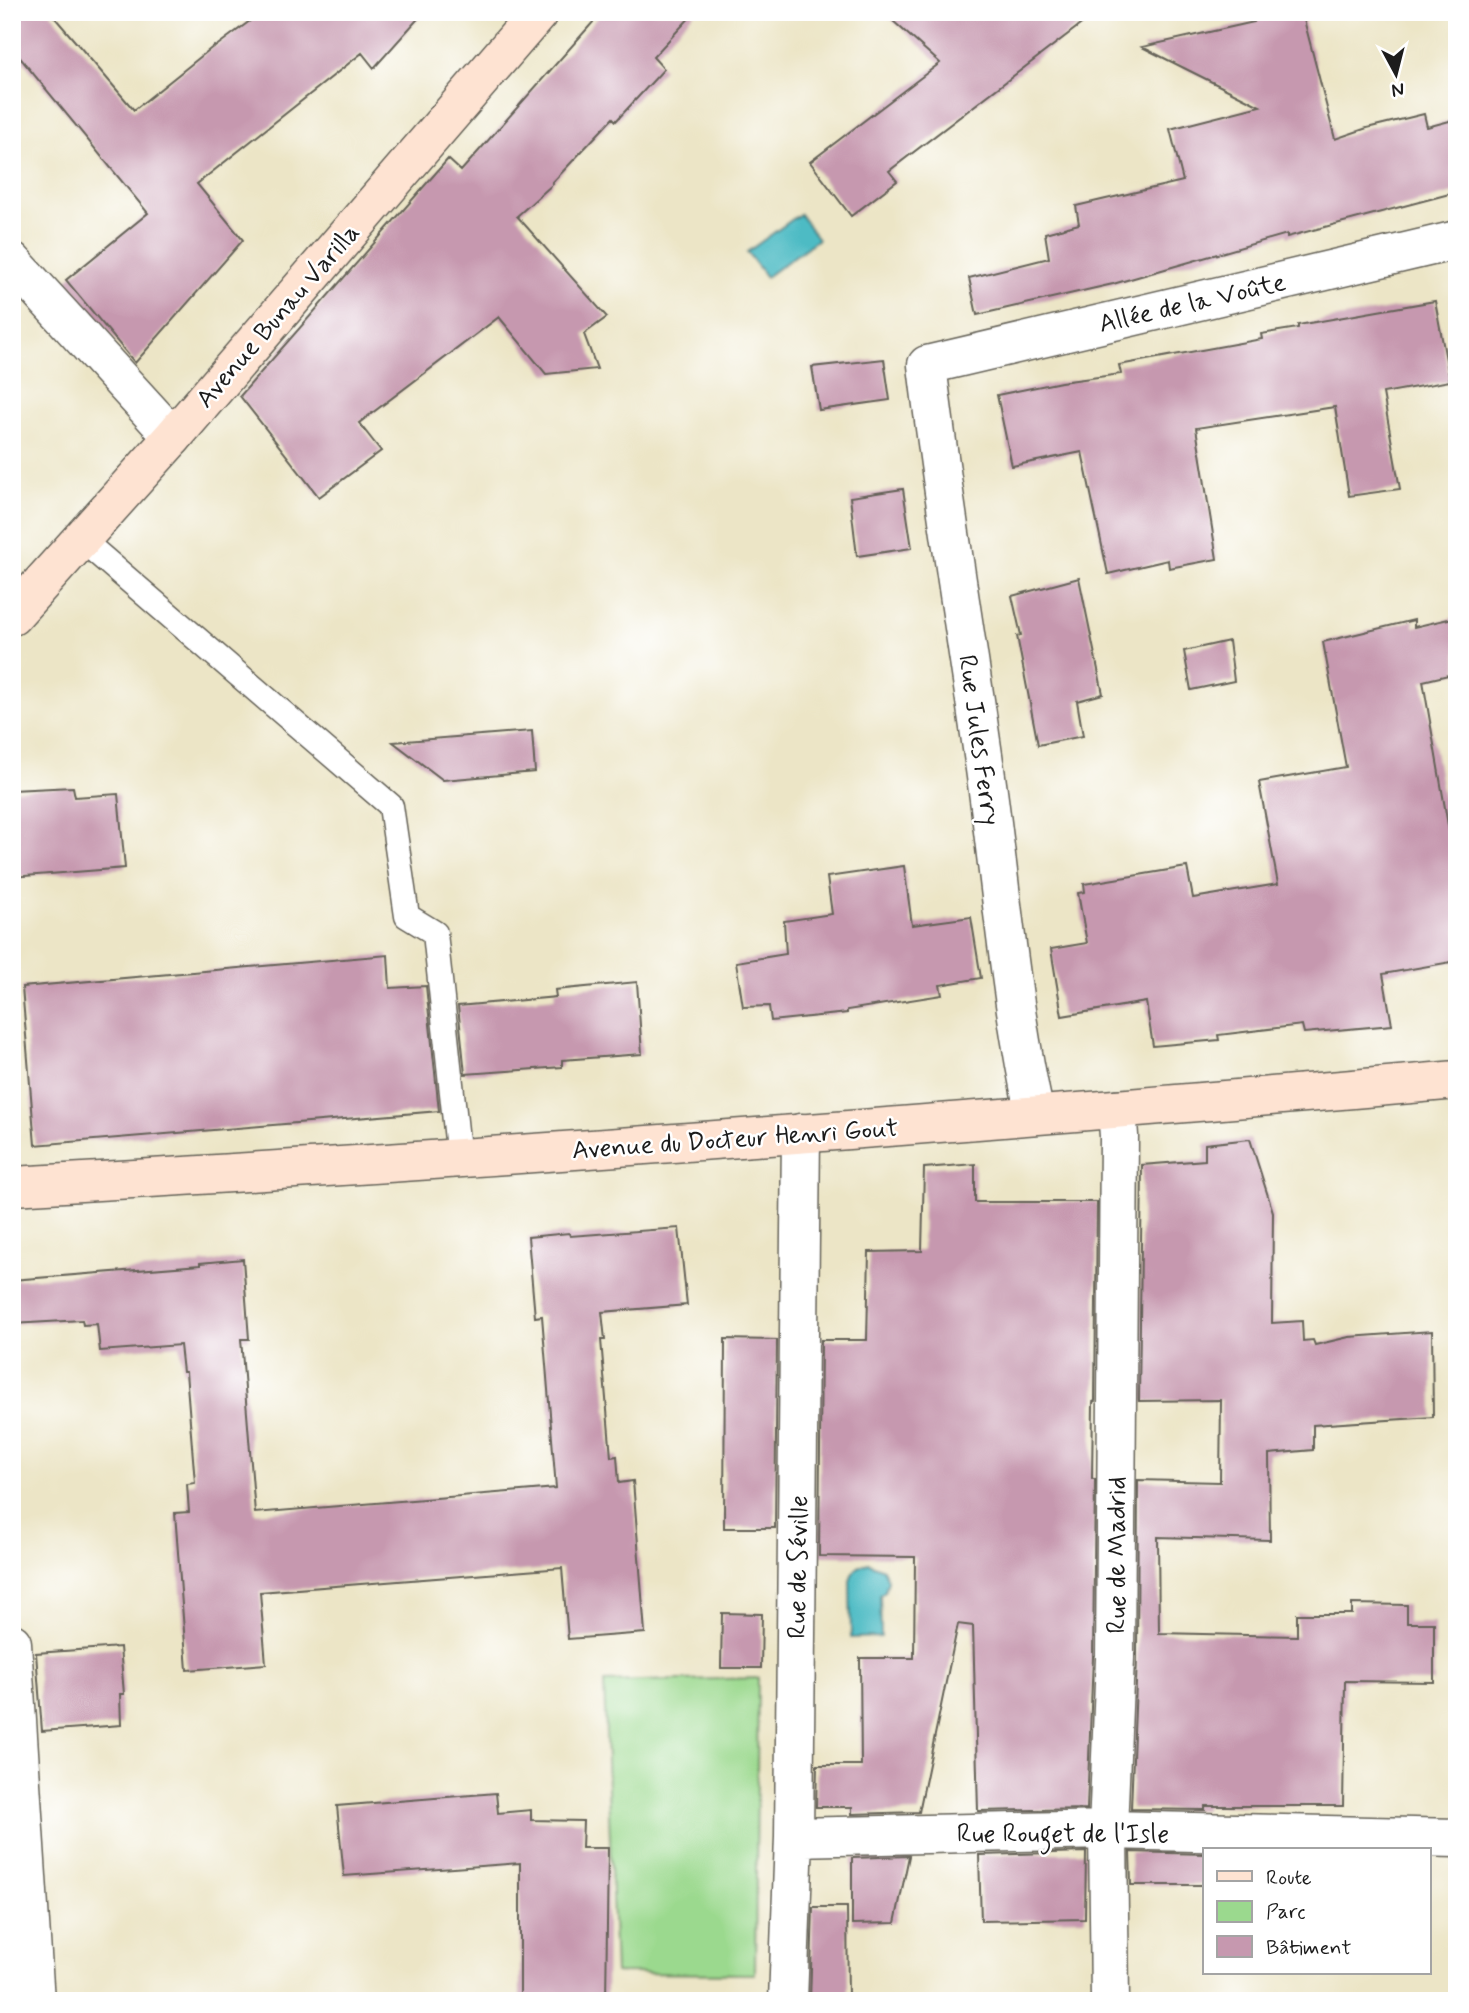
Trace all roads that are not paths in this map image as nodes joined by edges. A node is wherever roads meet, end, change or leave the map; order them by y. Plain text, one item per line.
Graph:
1 (539, 12) edge
2 (1457, 240) edge
3 (12, 261) edge
4 (927, 365) joint
5 (173, 437) junction
6 (82, 539) junction
7 (12, 616) edge
8 (1457, 1080) edge
9 (1117, 1110) junction
10 (1035, 1115) junction
11 (801, 1133) junction
12 (459, 1159) junction
13 (12, 1186) edge
14 (12, 1643) edge
15 (1108, 1830) junction
16 (794, 1837) junction
17 (1457, 1838) edge
18 (35, 2001) edge
19 (788, 2001) edge
20 (1110, 2001) edge

1 - 5 main road, Avenue Bunau Varilla
2 - 4 street, Allée de la Voûte
3 - 5 street
4 - 10 street, Rue Jules Ferry
5 - 6 main road, Avenue Bunau Varilla
6 - 7 main road, Avenue Bunau Varilla
6 - 12 lane
8 - 9 main road, Avenue du Docteur Henri Gout
9 - 10 main road, Avenue du Docteur Henri Gout
9 - 15 street, Rue de Madrid
10 - 11 main road, Avenue du Docteur Henri Gout
11 - 12 main road, Avenue du Docteur Henri Gout
11 - 16 street, Rue de Séville
12 - 13 main road, Avenue du Docteur Henri Gout
14 - 18 street
15 - 16 street, Rue Rouget de l'Isle
15 - 17 street, Rue Rouget de l'Isle
15 - 20 street, Rue de Madrid
16 - 19 street, Rue de Séville

